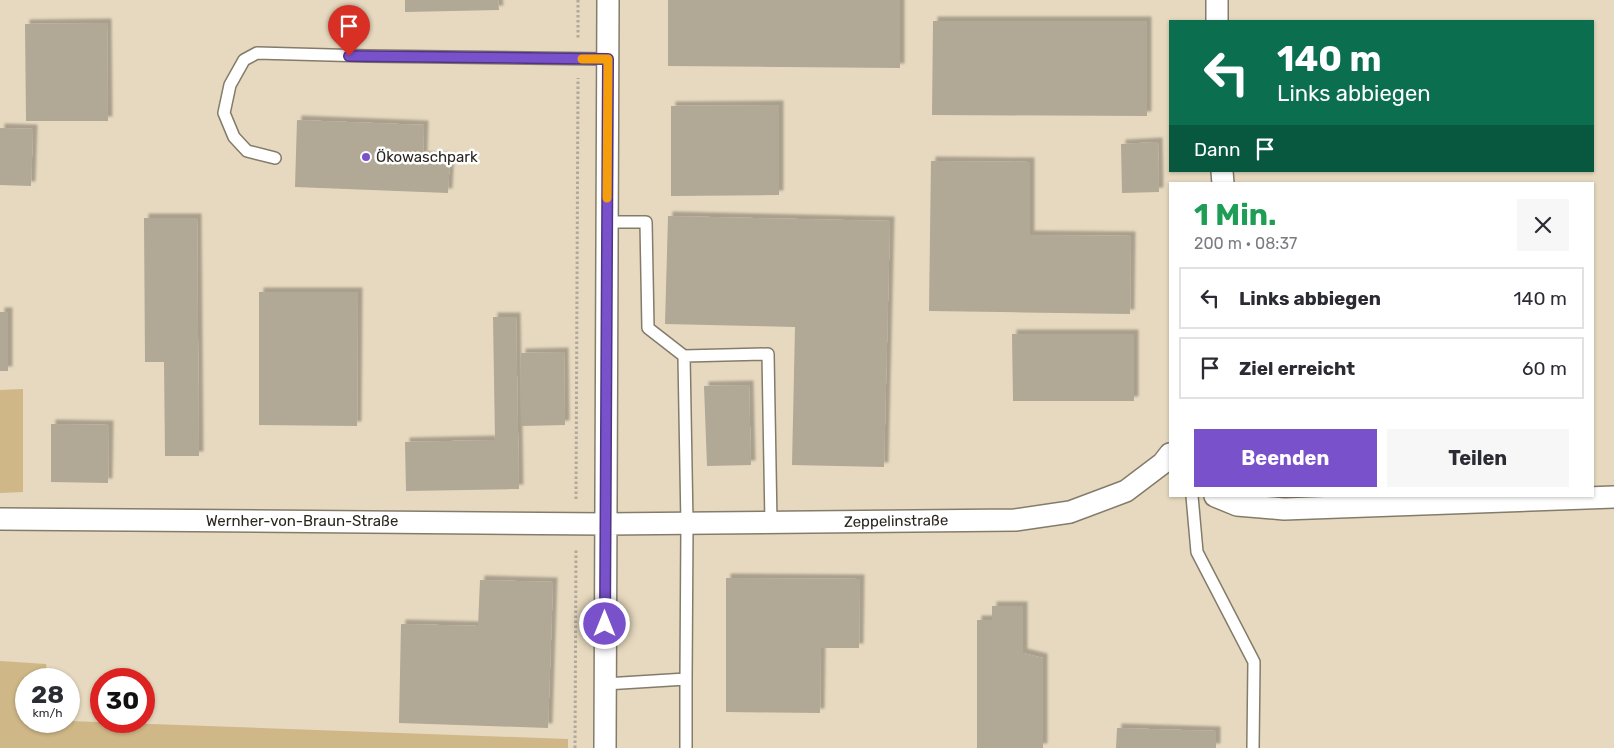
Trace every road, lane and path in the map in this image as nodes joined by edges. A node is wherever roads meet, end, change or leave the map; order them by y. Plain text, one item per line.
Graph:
1 (578, 0) edge
2 (608, 0) edge
3 (1217, 0) edge
4 (1217, 20) edge
5 (608, 59) junction
6 (578, 60) junction
7 (275, 158) dead end
8 (607, 222) junction
9 (684, 356) junction
10 (1168, 462) edge
11 (1192, 497) edge
12 (1217, 497) edge
13 (1614, 497) edge
14 (0, 519) edge
15 (771, 522) junction
16 (576, 524) junction
17 (605, 524) junction
18 (687, 524) junction
19 (686, 679) junction
20 (605, 684) junction
21 (575, 748) edge
22 (605, 748) edge
23 (686, 748) edge
24 (1253, 748) edge

1 - 6 path
2 - 5 street
3 - 4 street
5 - 6 lane
5 - 8 street
6 - 7 lane
6 - 16 path
8 - 9 lane
8 - 17 street
9 - 15 lane
9 - 18 lane
10 - 15 street, Zeppelinstraße
11 - 24 lane
12 - 13 street
14 - 16 street, Wernher-von-Braun-Straße
15 - 18 street, Zeppelinstraße
16 - 17 street, Wernher-von-Braun-Straße
16 - 21 path
17 - 18 street, Zeppelinstraße
17 - 20 street
18 - 19 lane
19 - 20 lane
19 - 23 lane
20 - 22 street

